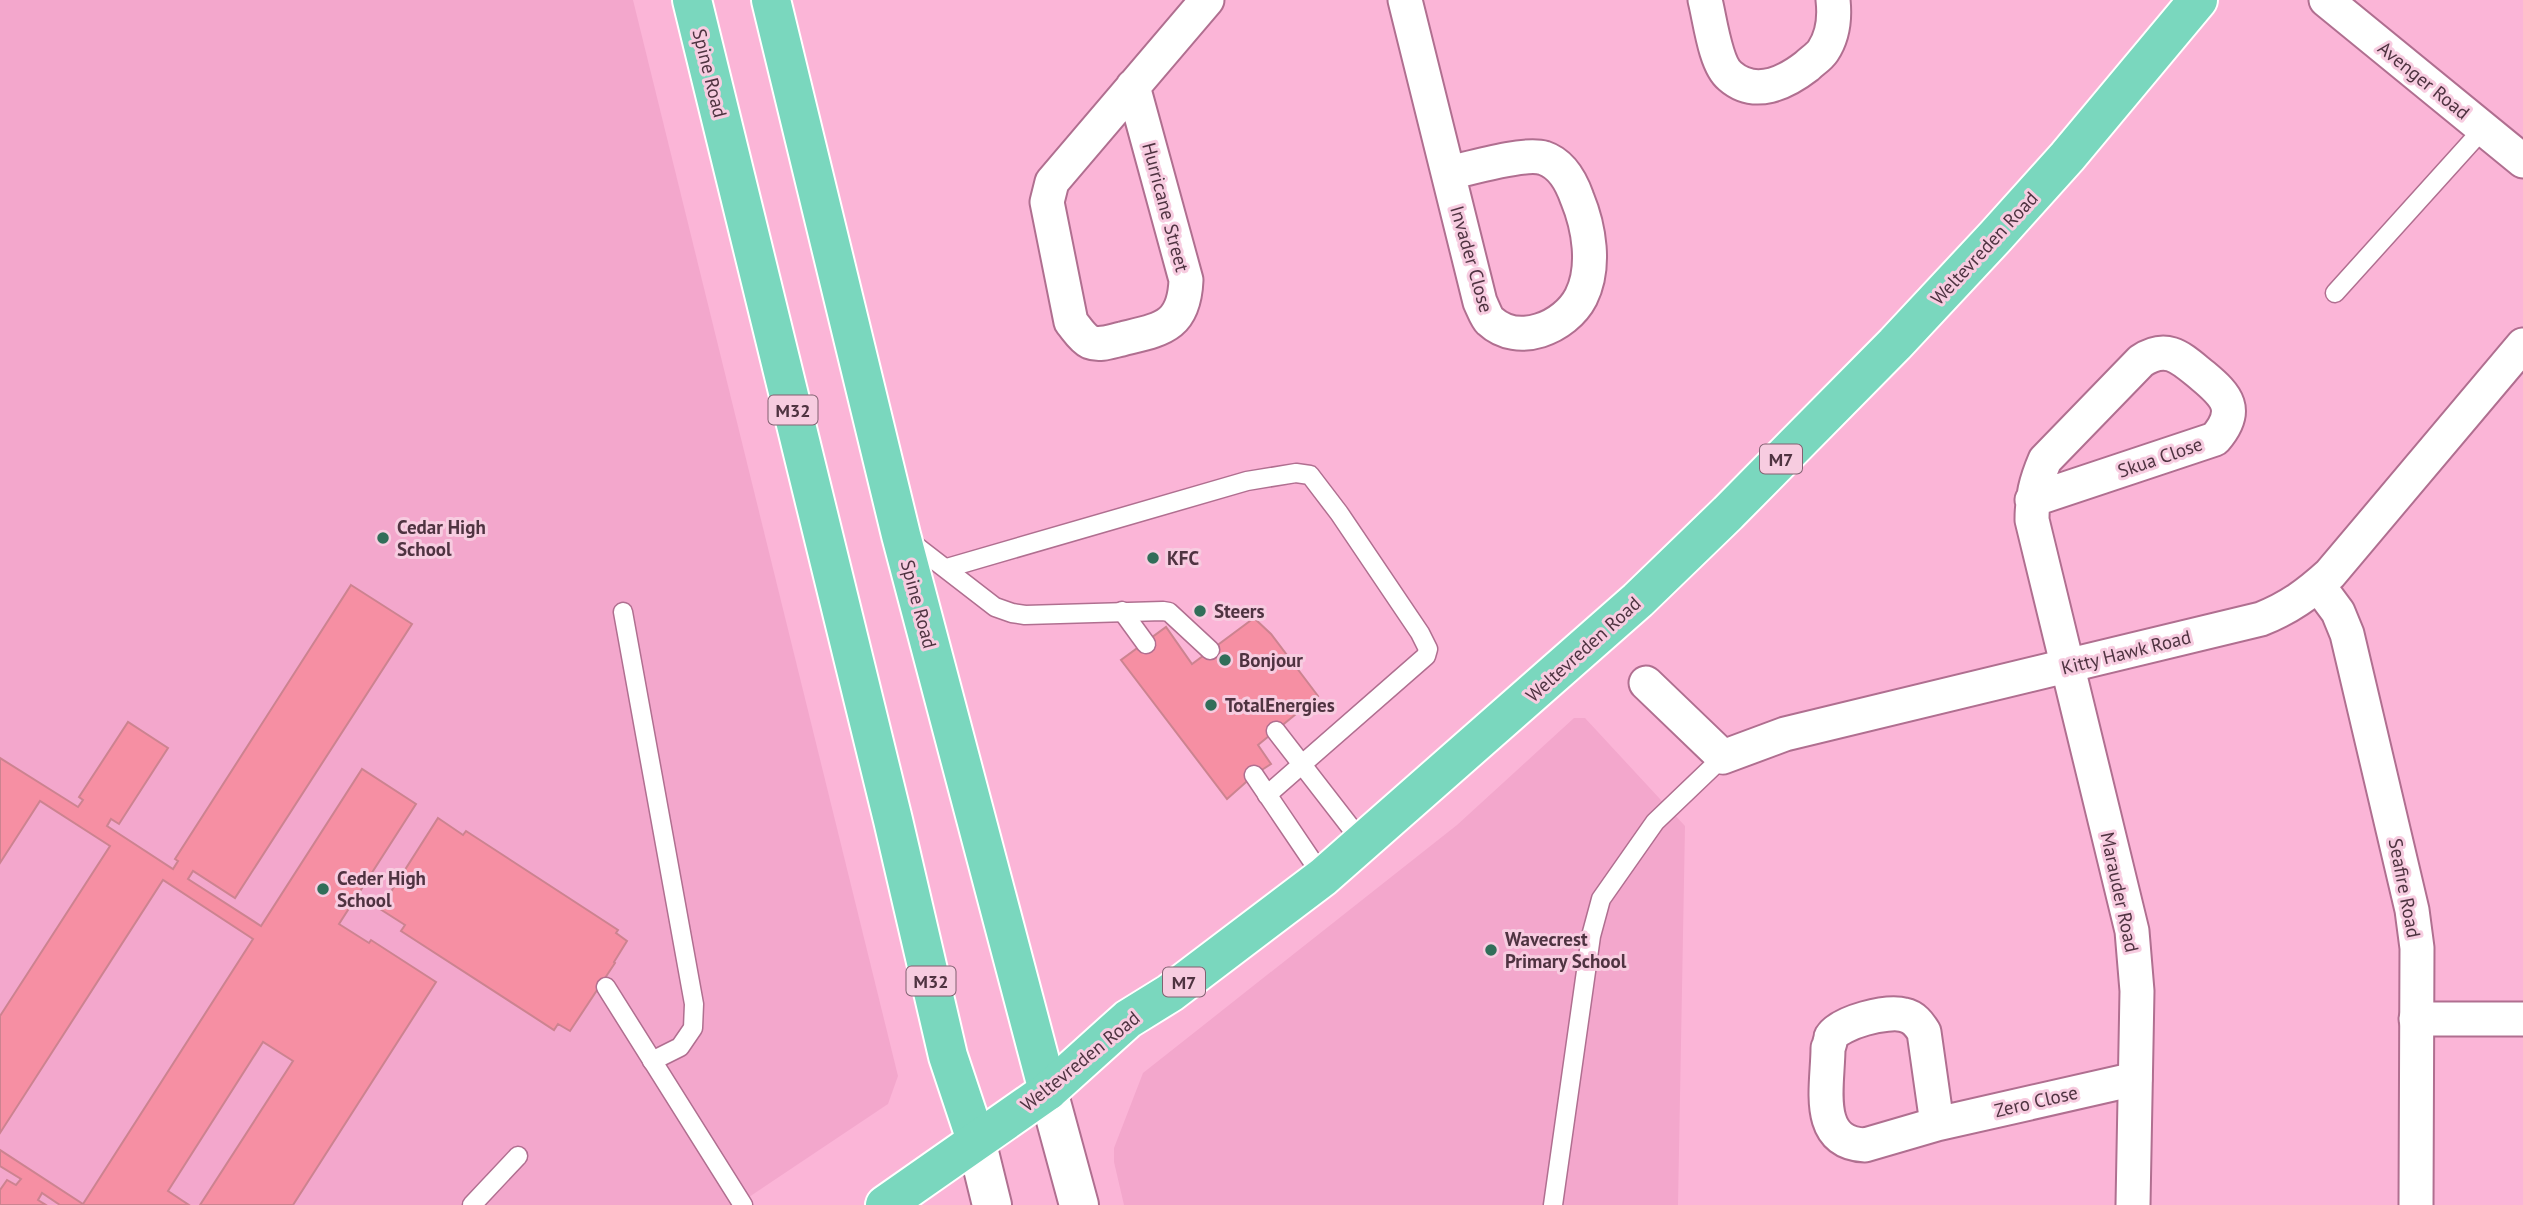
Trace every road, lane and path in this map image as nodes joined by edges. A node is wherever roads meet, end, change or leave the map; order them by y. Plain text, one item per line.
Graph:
1 (692, 0) edge
2 (771, 0) edge
3 (1207, 0) edge
4 (1405, 0) edge
5 (1705, 0) edge
6 (1833, 0) edge
7 (2198, 0) edge
8 (2326, 0) edge
9 (1133, 86) junction
10 (2483, 128) junction
11 (2523, 161) edge
12 (1449, 173) junction
13 (2335, 293) dead end
14 (2523, 345) edge
15 (2032, 500) junction
16 (901, 534) junction
17 (947, 568) junction
18 (2318, 585) junction
19 (1122, 611) junction
20 (623, 612) dead end
21 (1146, 644) dead end
22 (1210, 650) dead end
23 (2066, 667) junction
24 (1646, 684) dead end
25 (1276, 731) dead end
26 (1723, 757) junction
27 (1302, 766) junction
28 (1254, 775) dead end
29 (1268, 795) junction
30 (1362, 842) junction
31 (1323, 877) junction
32 (606, 987) dead end
33 (2416, 1019) junction
34 (2523, 1019) edge
35 (652, 1061) junction
36 (2135, 1079) junction
37 (1048, 1091) junction
38 (1937, 1124) dead end
39 (976, 1140) junction
40 (518, 1156) dead end
41 (472, 1205) edge
42 (743, 1205) edge
43 (885, 1205) edge
44 (992, 1205) edge
45 (1079, 1205) edge
46 (1553, 1205) edge
47 (2133, 1205) edge
48 (2416, 1205) edge

1 - 39 main road, Spine Road / M32
2 - 16 main road, Spine Road
3 - 9 street, Hurricane Street
4 - 12 street, Invader Close
5 - 6 street
7 - 30 main road, Weltevreden Road / M7
8 - 10 street, Avenger Road
9 - 9 street, Hurricane Street
10 - 11 street, Avenger Road
10 - 13 lane
12 - 12 street, Invader Close
14 - 18 street, Kitty Hawk Road
15 - 15 street, Skua Close
15 - 23 street, Skua Close
16 - 17 lane
16 - 37 main road, Spine Road
17 - 19 lane
17 - 27 lane
18 - 23 street, Kitty Hawk Road
18 - 33 street, Seafire Road
19 - 21 lane
19 - 22 lane
20 - 35 lane
23 - 26 street, Kitty Hawk Road
23 - 36 street, Marauder Road
24 - 26 street
25 - 27 lane
26 - 46 lane
27 - 29 lane
27 - 30 lane
28 - 29 lane
29 - 31 lane
30 - 31 main road, Weltevreden Road / M7
31 - 37 main road, Weltevreden Road / M7
32 - 35 lane
33 - 34 street
33 - 48 street, Seafire Road
35 - 42 lane
36 - 38 street, Zero Close
36 - 47 street, Marauder Road
37 - 39 main road, Weltevreden Road / M7
37 - 45 main road, Spine Road
39 - 43 main road, Weltevreden Road / M7
39 - 44 main road, Spine Road / M32
40 - 41 lane

